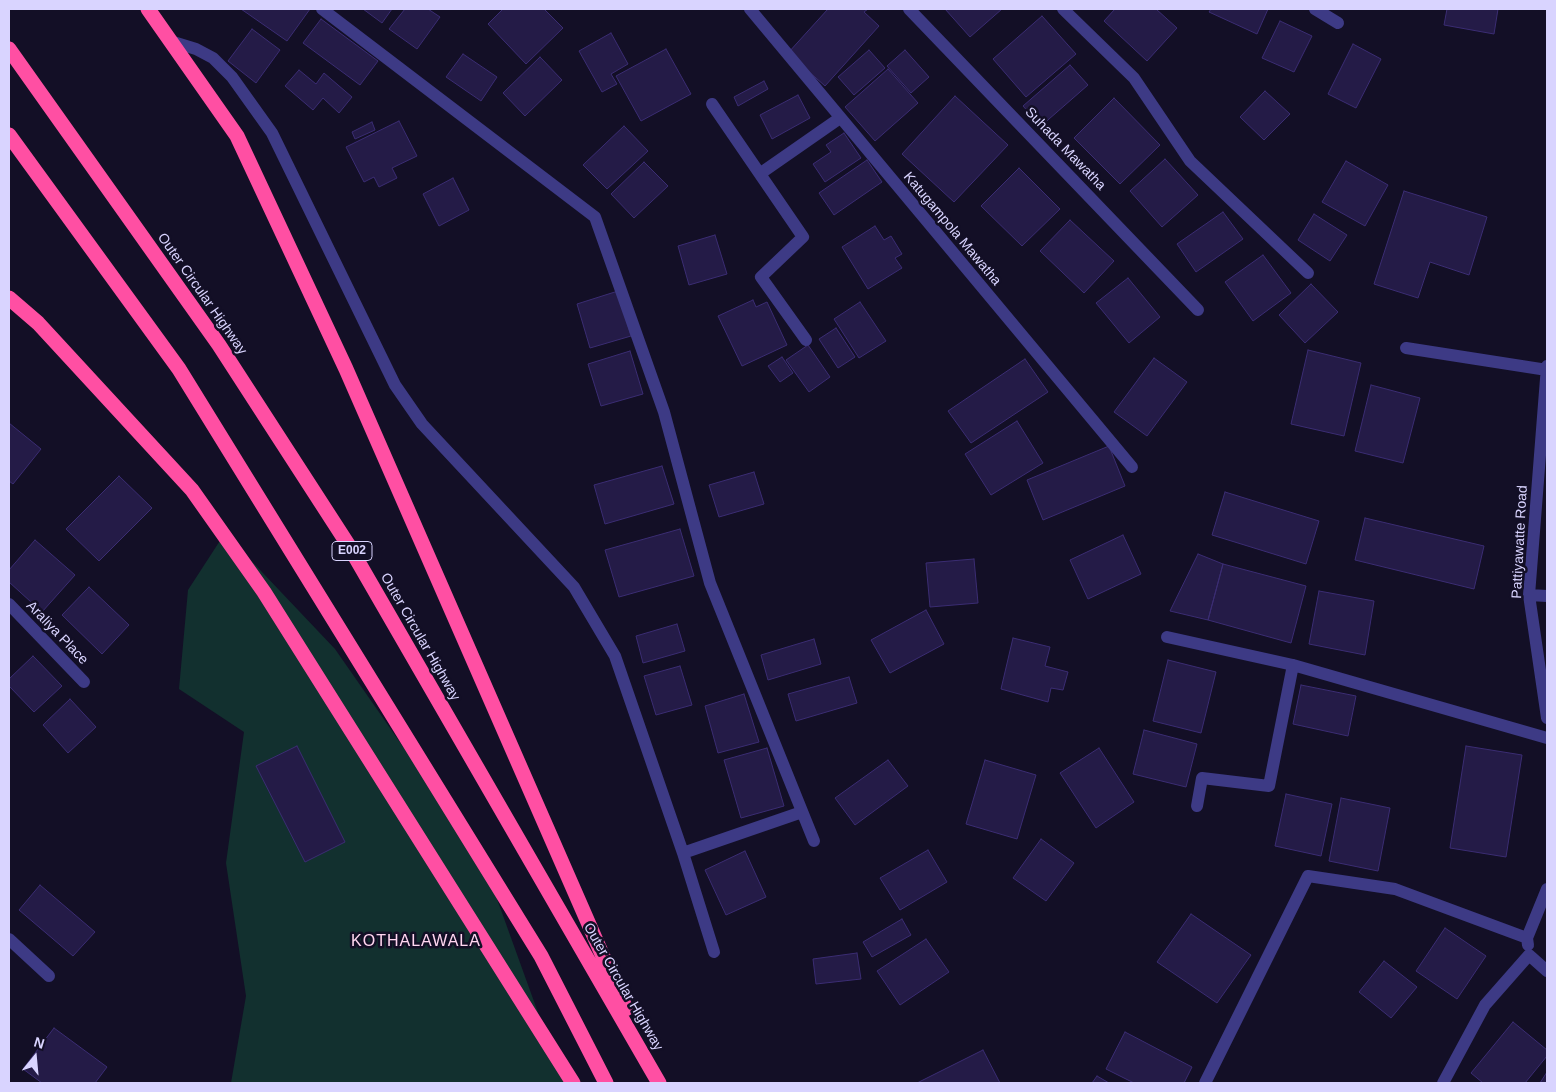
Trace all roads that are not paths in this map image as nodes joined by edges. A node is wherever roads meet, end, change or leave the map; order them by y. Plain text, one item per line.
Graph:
1 (148, 9) edge
2 (322, 9) edge
3 (750, 9) edge
4 (910, 9) edge
5 (1063, 9) edge
6 (1315, 9) edge
7 (1338, 23) dead end
8 (170, 41) junction
9 (9, 49) edge
10 (712, 104) dead end
11 (840, 118) junction
12 (9, 135) edge
13 (760, 173) junction
14 (1308, 274) dead end
15 (9, 298) edge
16 (1198, 310) dead end
17 (806, 340) dead end
18 (1406, 348) dead end
19 (1547, 368) edge
20 (1132, 467) dead end
21 (1529, 595) junction
22 (1547, 596) edge
23 (9, 604) edge
24 (1167, 637) dead end
25 (1292, 665) junction
26 (84, 682) dead end
27 (1547, 718) edge
28 (1547, 738) edge
29 (1197, 806) dead end
30 (802, 812) junction
31 (814, 841) dead end
32 (683, 853) junction
33 (1547, 889) edge
34 (1527, 938) junction
35 (9, 939) edge
36 (714, 952) dead end
37 (1530, 955) junction
38 (1547, 971) edge
39 (49, 976) dead end
40 (658, 1080) edge
41 (573, 1083) edge
42 (606, 1083) edge
43 (1206, 1083) edge
44 (1443, 1083) edge

1 - 8 highway
2 - 30 street
3 - 11 street, Katugampola Mawatha
4 - 16 street, Suhada Mawatha
5 - 14 street
6 - 7 street
8 - 32 street
8 - 40 highway
9 - 40 highway, Outer Circular Highway / E002
10 - 13 street
11 - 13 street
11 - 20 street, Katugampola Mawatha
12 - 42 highway
13 - 17 street
15 - 41 highway
18 - 19 street
19 - 21 street, Pattiyawatte Road
21 - 22 street
21 - 27 street, Pattiyawatte Road
23 - 26 street, Araliya Place
24 - 25 street
25 - 28 street
25 - 29 street
30 - 31 street
30 - 32 street
32 - 36 street
33 - 34 street
34 - 37 street
34 - 43 street
35 - 39 street
37 - 38 street
37 - 44 street

